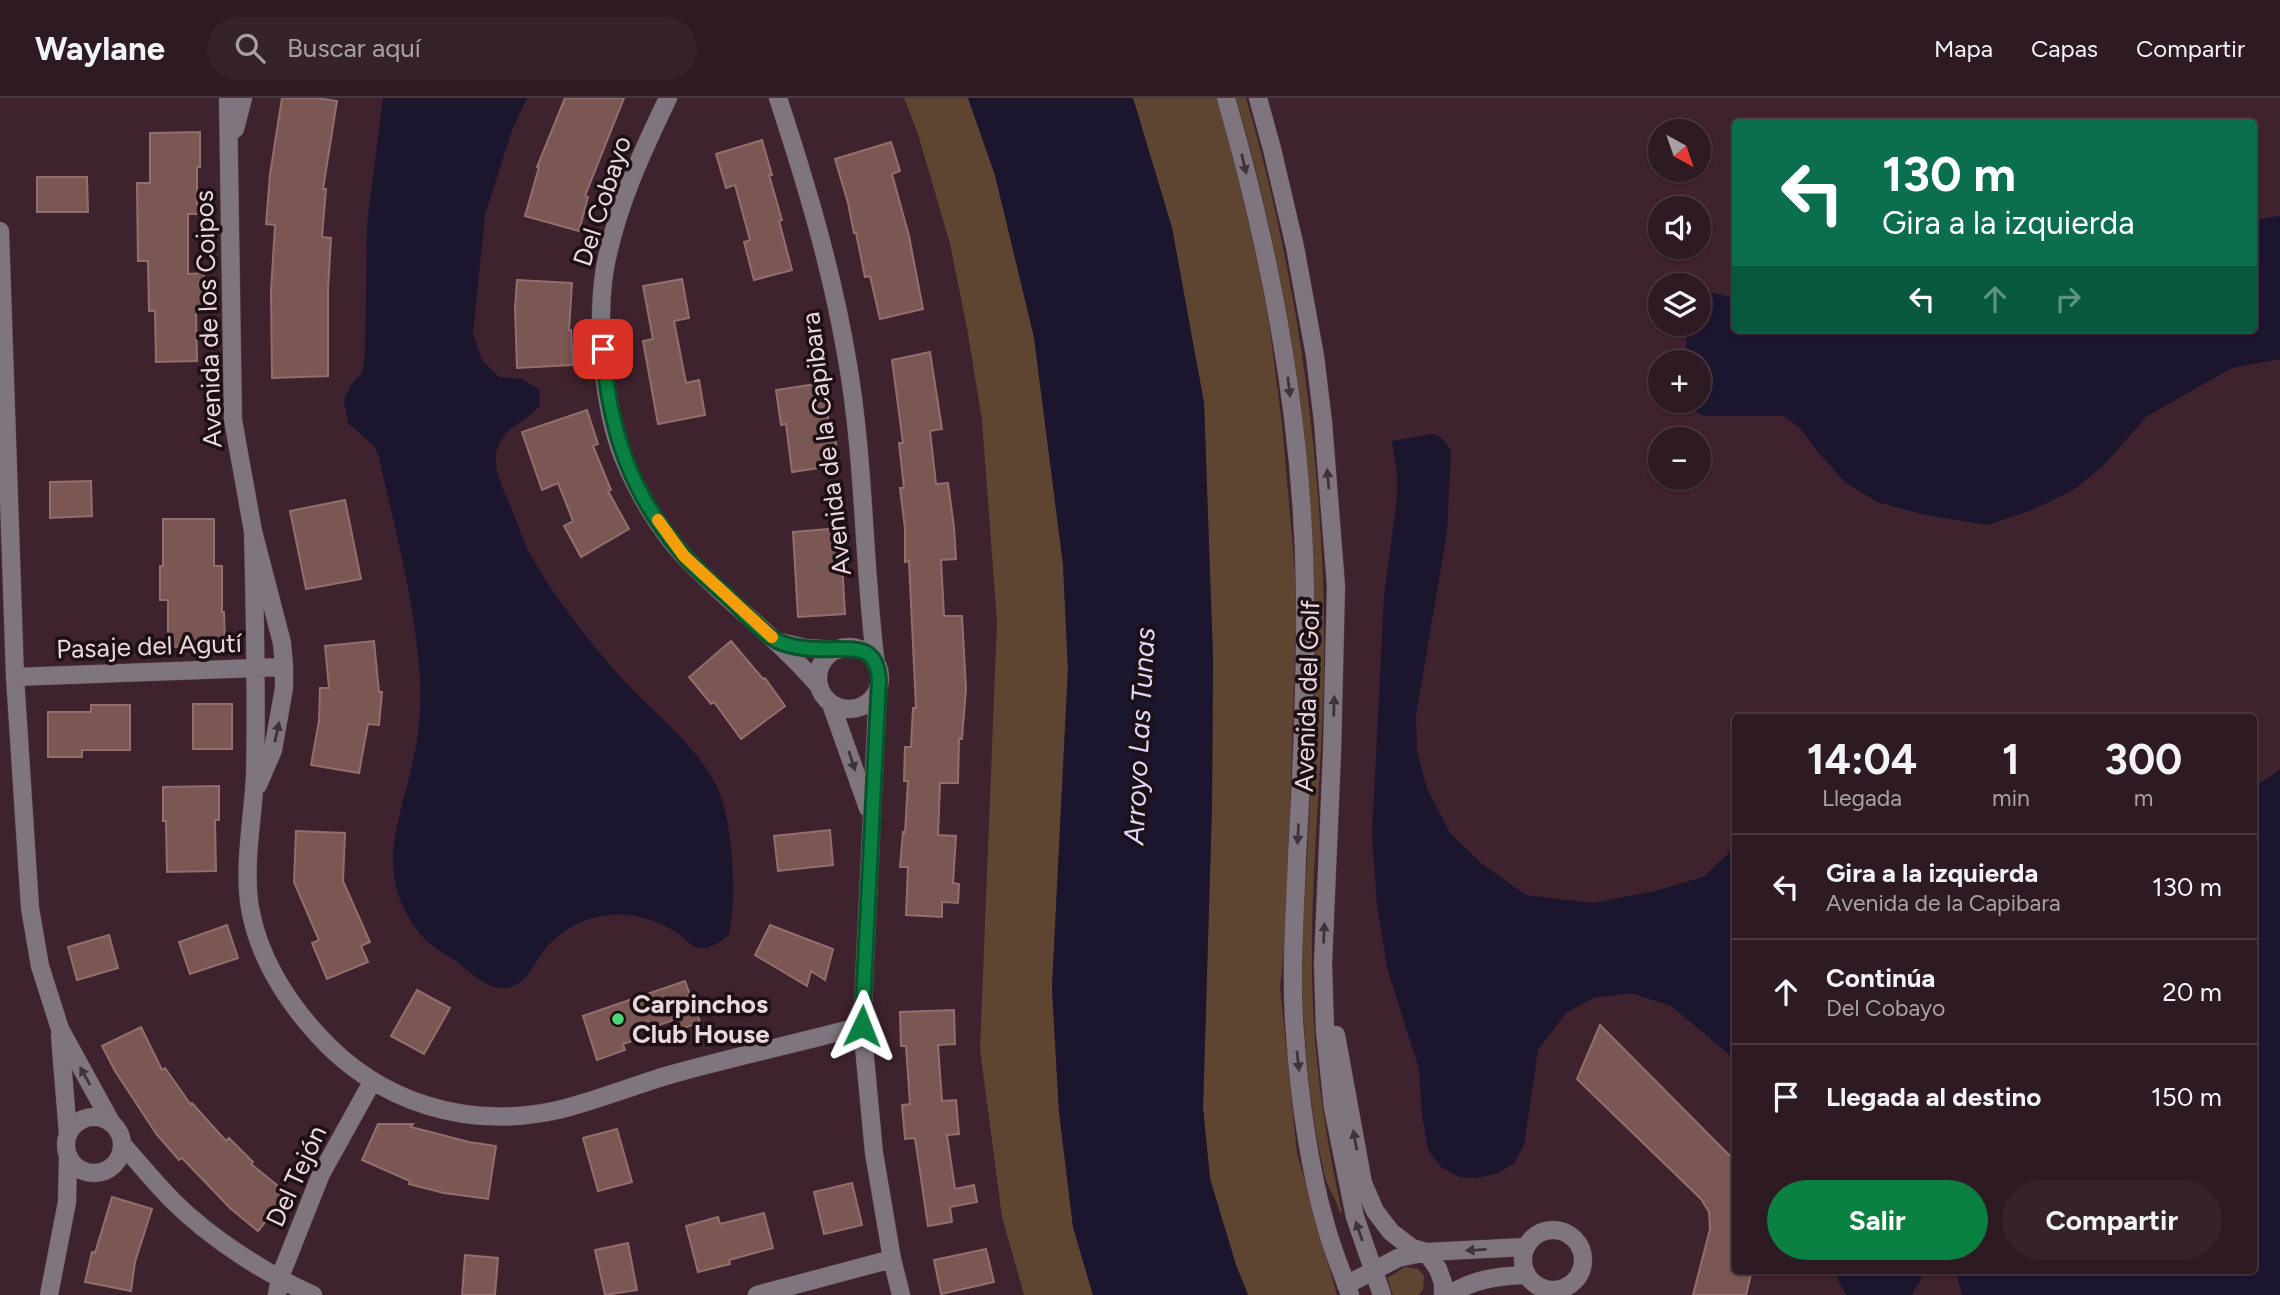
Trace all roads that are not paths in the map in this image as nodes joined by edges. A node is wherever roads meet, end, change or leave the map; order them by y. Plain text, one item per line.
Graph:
1 (228, 98) edge
2 (243, 98) edge
3 (668, 98) edge
4 (778, 98) edge
5 (1226, 98) edge
6 (1258, 98) edge
7 (231, 146) junction
8 (0, 231) edge
9 (253, 531) junction
10 (871, 624) junction
11 (776, 640) junction
12 (844, 649) junction
13 (876, 665) junction
14 (284, 667) junction
15 (257, 668) junction
16 (15, 677) junction
17 (819, 686) junction
18 (878, 688) junction
19 (831, 704) junction
20 (254, 796) junction
21 (871, 818) junction
22 (1323, 963) junction
23 (862, 1026) junction
24 (60, 1029) junction
25 (372, 1082) junction
26 (111, 1122) junction
27 (68, 1134) junction
28 (122, 1144) junction
29 (68, 1158) junction
30 (112, 1167) junction
31 (145, 1170) junction
32 (88, 1173) junction
33 (67, 1202) junction
34 (1525, 1247) junction
35 (1426, 1252) junction
36 (892, 1259) junction
37 (1374, 1272) junction
38 (1527, 1275) junction
39 (1581, 1275) junction
40 (278, 1286) edge
41 (1348, 1290) edge
42 (1553, 1293) edge
43 (49, 1295) edge
44 (313, 1295) edge
45 (757, 1295) edge
46 (901, 1295) edge
47 (1382, 1295) edge
48 (1443, 1295) edge
49 (1449, 1295) edge
50 (1585, 1295) edge

1 - 7 street, Avenida de los Coipos
2 - 7 street, Avenida de los Coipos
3 - 11 street, Del Cobayo
4 - 10 street, Avenida de la Capibara
5 -> 41 street, Avenida del Golf
22 -> 6 street, Avenida del Golf
7 - 9 street, Avenida de los Coipos
8 - 16 street
9 - 14 street, Avenida de los Coipos
9 - 15 street, Avenida de los Coipos
10 - 12 street
10 - 13 street, Avenida de la Capibara
11 - 12 street, Del Cobayo
11 - 17 street, Del Cobayo
12 - 13 street
12 - 17 street
13 - 18 street, Avenida de la Capibara
14 - 15 street, Pasaje del Agutí
20 -> 14 street, Avenida de los Coipos
15 - 16 street, Pasaje del Agutí
15 - 20 street, Avenida de los Coipos
16 - 24 street
17 - 19 street, Avenida de la Capibara
18 - 19 street
18 - 21 street, Avenida de la Capibara
19 -> 21 street, Avenida de la Capibara
20 - 25 street, Avenida de los Coipos
21 - 23 street, Avenida de la Capibara
35 -> 22 street
37 -> 22 street, Avenida del Golf
23 - 25 street, Avenida de los Coipos
23 - 36 street, Avenida de la Capibara
26 -> 24 street
24 - 27 street
25 - 40 street, Del Tejón
26 - 27 street
26 - 28 street
27 - 29 street
28 - 30 street
28 - 31 street
29 - 32 street
29 - 33 street
30 - 31 street
30 - 32 street
31 - 40 street
32 - 33 street
33 - 43 street
34 -> 35 street
34 - 38 street
34 - 39 street
35 - 37 street
35 - 48 street
36 - 45 street
36 - 46 street, Avenida de la Capibara
37 - 41 street
37 - 47 street, Avenida del Golf
38 - 42 street
38 - 49 street
39 - 42 street
39 - 50 street
40 - 44 street

